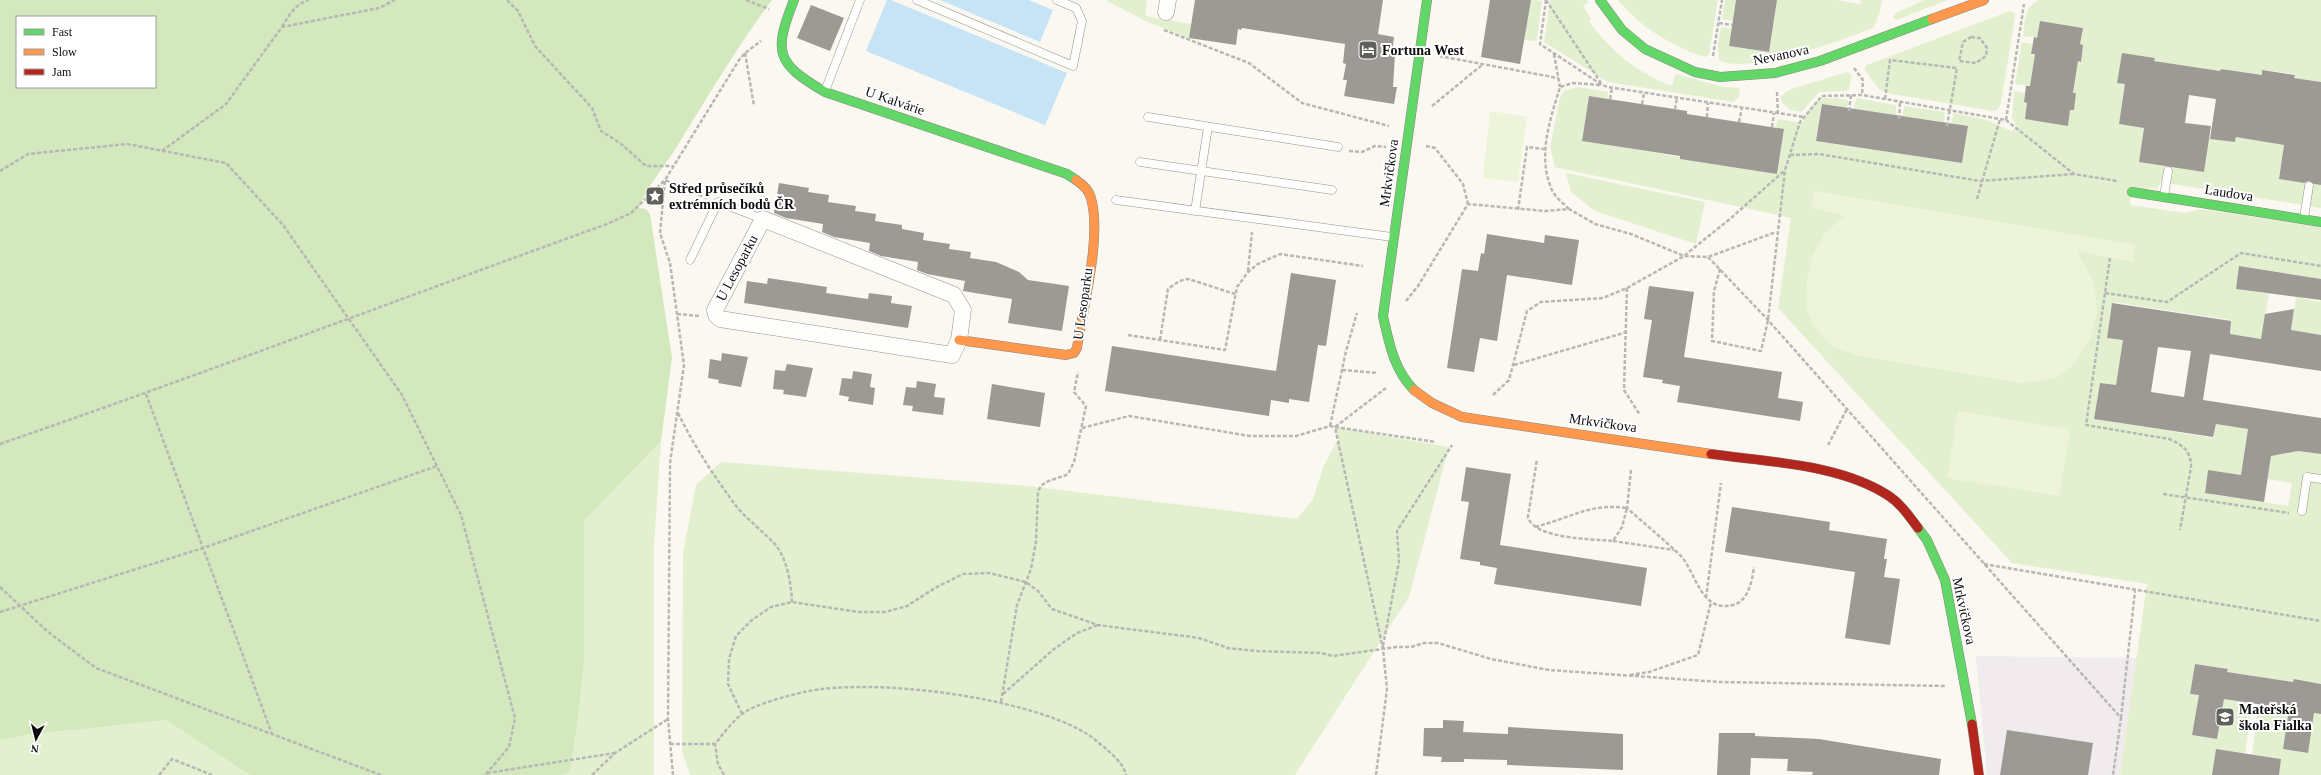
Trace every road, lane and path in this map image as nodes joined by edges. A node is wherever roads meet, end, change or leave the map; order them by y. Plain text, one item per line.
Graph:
1 (309, 0) edge
2 (395, 0) edge
3 (507, 0) edge
4 (746, 0) edge
5 (794, 0) edge
6 (860, 0) edge
7 (917, 0) edge
8 (1057, 0) edge
9 (1427, 0) edge
10 (1600, 0) edge
11 (1722, 0) edge
12 (1984, 0) edge
13 (2024, 4) dead end
14 (773, 10) dead end
15 (1719, 23) junction
16 (1732, 25) dead end
17 (282, 27) junction
18 (1164, 30) dead end
19 (745, 53) dead end
20 (1554, 53) junction
21 (1713, 59) dead end
22 (1465, 61) dead end
23 (1959, 61) junction
24 (1483, 64) junction
25 (1851, 64) dead end
26 (1957, 68) junction
27 (1558, 78) junction
28 (1602, 85) junction
29 (1560, 87) junction
30 (1612, 88) junction
31 (1777, 90) dead end
32 (825, 92) junction
33 (1644, 93) junction
34 (1851, 95) junction
35 (1862, 95) junction
36 (1676, 98) junction
37 (1610, 99) dead end
38 (1885, 99) junction
39 (1900, 102) junction
40 (1642, 104) dead end
41 (1708, 104) junction
42 (754, 106) dead end
43 (1742, 108) junction
44 (1675, 109) dead end
45 (1950, 110) junction
46 (1850, 111) dead end
47 (1776, 113) junction
48 (1148, 117) dead end
49 (1707, 117) dead end
50 (1804, 117) junction
51 (1899, 119) dead end
52 (2000, 119) junction
53 (2006, 120) junction
54 (1739, 122) dead end
55 (1208, 126) junction
56 (1409, 126) junction
57 (1948, 126) dead end
58 (1394, 127) dead end
59 (1772, 128) dead end
60 (1407, 142) junction
61 (1340, 148) joint
62 (1391, 148) dead end
63 (1544, 149) junction
64 (162, 151) junction
65 (1790, 155) junction
66 (1140, 162) dead end
67 (673, 166) dead end
68 (1784, 170) junction
69 (0, 171) edge
70 (1201, 171) junction
71 (2168, 171) dead end
72 (1067, 174) joint
73 (2074, 174) junction
74 (1980, 181) junction
75 (2118, 181) dead end
76 (2309, 186) dead end
77 (1332, 190) dead end
78 (2132, 192) dead end
79 (2164, 197) junction
80 (1977, 199) dead end
81 (1116, 200) dead end
82 (718, 202) junction
83 (1468, 204) junction
84 (1518, 210) junction
85 (1569, 210) junction
86 (1194, 212) junction
87 (763, 219) junction
88 (2304, 219) junction
89 (2321, 222) edge
90 (1252, 232) dead end
91 (1776, 232) junction
92 (1394, 237) junction
93 (1684, 256) junction
94 (1708, 257) junction
95 (2110, 258) dead end
96 (690, 260) dead end
97 (1363, 266) dead end
98 (2321, 266) edge
99 (1720, 269) junction
100 (1248, 272) junction
101 (1627, 288) junction
102 (2105, 293) junction
103 (1235, 294) junction
104 (1406, 301) dead end
105 (1357, 313) dead end
106 (677, 314) dead end
107 (716, 315) junction
108 (348, 317) junction
109 (1768, 320) junction
110 (1627, 332) junction
111 (1128, 335) dead end
112 (959, 340) junction
113 (1160, 340) junction
114 (1514, 365) junction
115 (1342, 370) junction
116 (1078, 371) dead end
117 (1378, 373) dead end
118 (1402, 376) junction
119 (146, 394) junction
120 (1493, 395) dead end
121 (1847, 409) junction
122 (677, 412) dead end
123 (1640, 415) dead end
124 (1330, 426) junction
125 (1335, 427) junction
126 (1082, 428) junction
127 (1436, 442) dead end
128 (0, 444) edge
129 (1452, 445) dead end
130 (1828, 445) dead end
131 (1536, 459) dead end
132 (437, 466) junction
133 (1631, 470) dead end
134 (2321, 479) edge
135 (1721, 483) dead end
136 (2163, 494) dead end
137 (2186, 498) junction
138 (1627, 508) junction
139 (2302, 511) joint
140 (1535, 527) junction
141 (2180, 530) dead end
142 (671, 533) dead end
143 (1613, 541) junction
144 (203, 548) junction
145 (1674, 550) junction
146 (1984, 564) junction
147 (1754, 567) dead end
148 (1026, 582) junction
149 (0, 587) edge
150 (2135, 591) junction
151 (1706, 599) junction
152 (792, 602) junction
153 (1711, 602) junction
154 (20, 605) junction
155 (0, 612) edge
156 (2321, 621) edge
157 (1098, 625) junction
158 (1383, 649) junction
159 (1624, 676) junction
160 (1947, 686) dead end
161 (1003, 694) junction
162 (1001, 702) junction
163 (742, 714) junction
164 (2121, 718) junction
165 (668, 719) junction
166 (272, 734) junction
167 (670, 744) junction
168 (715, 744) junction
169 (615, 753) junction
170 (488, 773) junction
171 (159, 775) edge
172 (212, 775) edge
173 (381, 775) edge
174 (483, 775) edge
175 (592, 775) edge
176 (673, 775) edge
177 (724, 775) edge
178 (1126, 775) edge
179 (1376, 775) edge
180 (1978, 775) edge
181 (2113, 775) edge

1 - 17 path
2 - 17 path
3 - 67 path
4 - 14 path
5 - 32 street, U Kalvárie
6 - 32 lane
7 - 8 lane
9 - 56 street, Mrkvičkova
10 - 12 street, Nevanova
11 - 15 path
13 - 53 path
15 - 16 path
15 - 21 path
17 - 64 path
18 - 58 path
19 - 42 path
20 - 27 path
20 - 28 path
20 - 28 path
22 - 24 path
23 - 23 path
23 - 26 path
24 - 27 path
24 - 56 path
25 - 35 path
26 - 38 path
26 - 45 path
27 - 29 path
28 - 29 path
28 - 30 path
29 - 63 path
30 - 33 path
30 - 37 path
31 - 47 path
32 - 72 street, U Kalvárie
33 - 36 path
33 - 40 path
34 - 35 path
34 - 46 path
34 - 50 path
35 - 38 path
36 - 41 path
36 - 44 path
38 - 39 path
39 - 45 path
39 - 51 path
41 - 43 path
41 - 49 path
43 - 47 path
43 - 54 path
45 - 52 path
45 - 57 path
47 - 50 path
47 - 59 path
48 - 55 lane
50 - 65 path
52 - 53 path
52 - 74 path
53 - 73 path
55 - 61 lane
55 - 70 lane
56 - 60 street, Mrkvičkova
60 - 83 path
60 - 92 street, Mrkvičkova
61 - 62 path
63 - 84 path
63 - 85 path
64 - 69 path
64 - 108 path
65 - 68 path
65 - 74 path
66 - 70 lane
68 - 91 path
68 - 93 path
70 - 77 lane
70 - 86 lane
71 - 79 lane
72 - 112 street, U Lesoparku
73 - 74 path
73 - 75 path
74 - 80 path
76 - 88 lane
78 - 79 street, Laudova
79 - 88 street, Laudova
81 - 86 lane
82 - 87 lane
82 - 96 lane
82 - 108 path
83 - 84 path
83 - 104 path
84 - 85 path
85 - 93 path
86 - 92 lane
87 - 107 street, U Lesoparku
87 - 112 street, U Lesoparku
88 - 89 street, Laudova
90 - 100 path
91 - 94 path
91 - 109 path
92 - 118 street, Mrkvičkova
93 - 94 path
93 - 101 path
94 - 99 path
95 - 102 path
97 - 100 path
98 - 102 path
99 - 109 path
99 - 109 path
100 - 103 path
101 - 110 path
101 - 114 path
102 - 137 path
103 - 113 path
103 - 113 path
105 - 115 path
106 - 107 path
107 - 112 street, U Lesoparku
108 - 119 path
108 - 132 path
109 - 121 path
110 - 114 path
110 - 123 path
111 - 113 path
114 - 120 path
115 - 117 path
115 - 124 path
116 - 126 path
118 - 125 path
118 - 180 street, Mrkvičkova
119 - 128 path
119 - 144 path
121 - 130 path
121 - 146 path
122 - 152 path
124 - 125 path
124 - 126 path
125 - 127 path
125 - 158 path
126 - 148 path
129 - 158 path
131 - 140 path
132 - 144 path
132 - 170 path
133 - 138 path
134 - 139 lane
135 - 151 path
136 - 137 path
137 - 139 path
137 - 141 path
138 - 140 path
138 - 143 path
138 - 145 path
140 - 143 path
142 - 165 path
143 - 145 path
144 - 154 path
144 - 166 path
145 - 151 path
146 - 150 path
146 - 164 path
147 - 153 path
148 - 152 path
148 - 157 path
148 - 161 path
149 - 154 path
150 - 156 path
150 - 164 path
151 - 153 path
152 - 163 path
153 - 159 path
154 - 155 path
154 - 166 path
157 - 158 path
157 - 161 path
158 - 159 path
158 - 179 path
159 - 160 path
161 - 162 path
162 - 163 path
162 - 178 path
163 - 168 path
164 - 181 path
165 - 167 path
165 - 169 path
166 - 173 path
167 - 168 path
167 - 176 path
168 - 177 path
169 - 170 path
169 - 175 path
170 - 174 path
171 - 172 path

